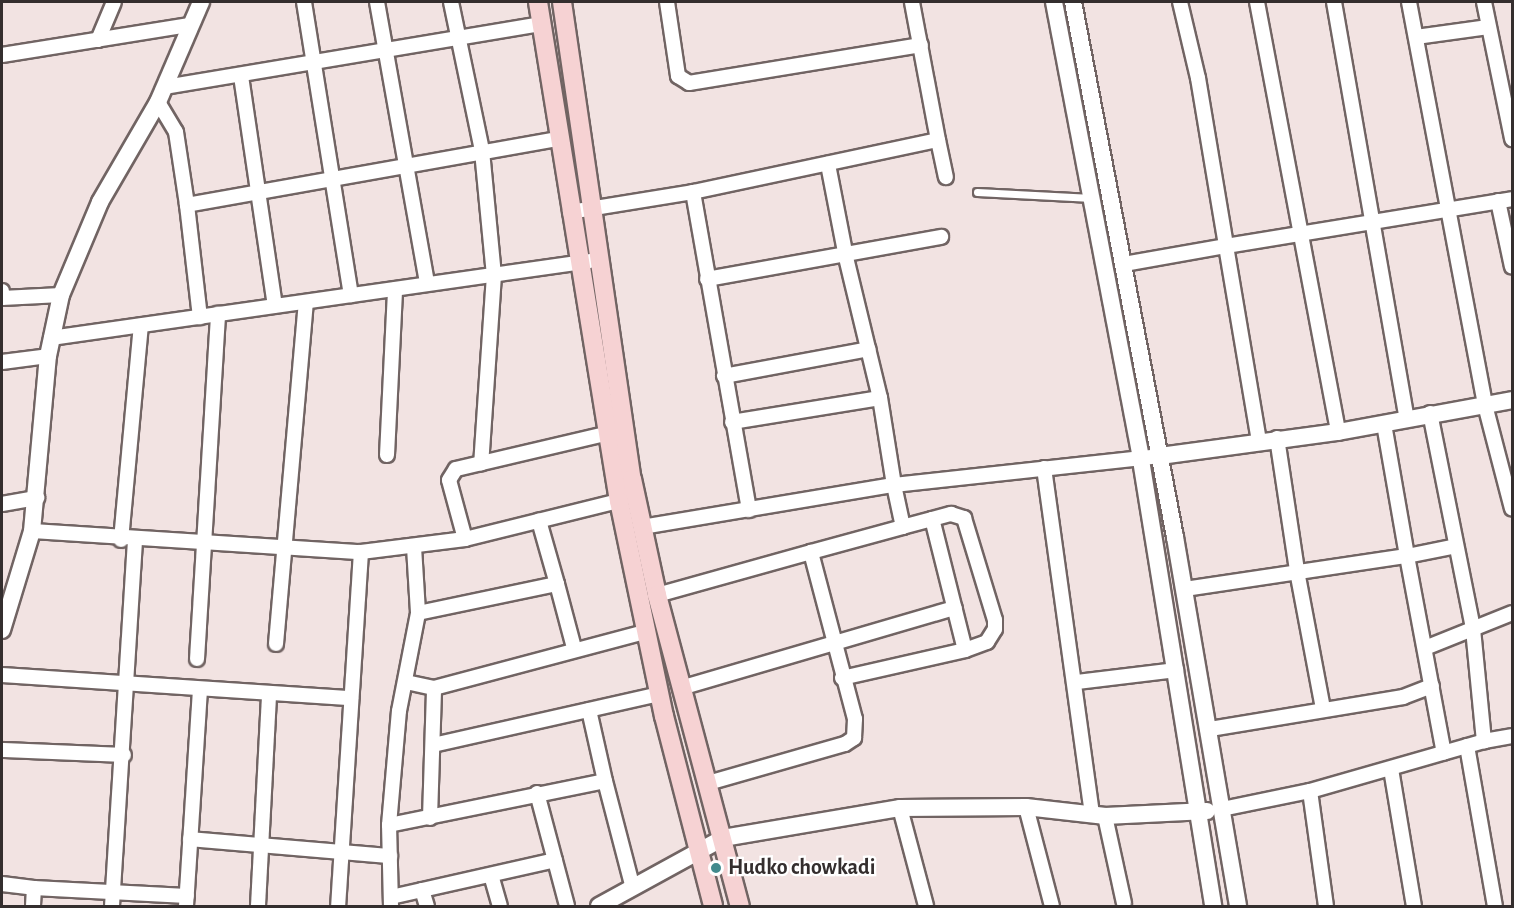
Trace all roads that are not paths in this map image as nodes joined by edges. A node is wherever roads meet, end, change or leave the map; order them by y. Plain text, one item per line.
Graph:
1 (114, 2) edge
2 (201, 2) edge
3 (304, 2) edge
4 (377, 2) edge
5 (451, 2) edge
6 (538, 2) edge
7 (562, 2) edge
8 (667, 2) edge
9 (912, 2) edge
10 (1054, 2) edge
11 (1073, 2) edge
12 (1180, 2) edge
13 (1257, 2) edge
14 (1334, 2) edge
15 (1409, 2) edge
16 (1484, 2) edge
17 (541, 24) junction
18 (190, 25) junction
19 (1488, 27) junction
20 (1416, 37) junction
21 (456, 38) junction
22 (98, 40) junction
23 (921, 45) junction
24 (385, 51) junction
25 (2, 55) edge
26 (314, 64) junction
27 (240, 76) junction
28 (162, 95) junction
29 (558, 139) junction
30 (1512, 139) edge
31 (938, 141) junction
32 (482, 151) junction
33 (828, 164) junction
34 (406, 165) junction
35 (946, 177) dead end
36 (334, 178) junction
37 (260, 192) junction
38 (693, 192) junction
39 (977, 192) dead end
40 (1093, 198) junction
41 (1512, 199) edge
42 (1498, 201) junction
43 (187, 205) junction
44 (594, 208) junction
45 (1448, 208) junction
46 (570, 212) junction
47 (1373, 221) junction
48 (1300, 234) junction
49 (941, 237) dead end
50 (1226, 246) junction
51 (846, 257) junction
52 (601, 260) junction
53 (579, 263) junction
54 (1125, 264) junction
55 (1512, 267) edge
56 (494, 275) junction
57 (707, 279) junction
58 (427, 284) junction
59 (395, 289) junction
60 (61, 295) junction
61 (351, 295) junction
62 (2, 296) edge
63 (306, 302) junction
64 (275, 306) junction
65 (218, 314) junction
66 (200, 317) junction
67 (141, 326) junction
68 (51, 338) junction
69 (869, 349) junction
70 (48, 356) junction
71 (2, 362) edge
72 (724, 376) junction
73 (880, 398) junction
74 (1512, 400) edge
75 (1485, 405) junction
76 (1430, 413) junction
77 (1407, 419) junction
78 (732, 422) junction
79 (1384, 424) junction
80 (1338, 432) junction
81 (609, 433) junction
82 (1277, 438) junction
83 (1259, 441) junction
84 (387, 455) dead end
85 (1160, 456) junction
86 (1141, 460) junction
87 (481, 464) junction
88 (1044, 468) junction
89 (894, 485) junction
90 (37, 498) junction
91 (619, 501) junction
92 (2, 504) edge
93 (1512, 509) edge
94 (749, 510) junction
95 (932, 519) junction
96 (539, 521) junction
97 (642, 527) junction
98 (903, 527) junction
99 (32, 531) junction
100 (465, 539) junction
101 (128, 540) junction
102 (202, 543) junction
103 (1456, 546) junction
104 (414, 547) junction
105 (285, 548) junction
106 (361, 552) junction
107 (811, 552) junction
108 (1407, 555) junction
109 (1297, 571) junction
110 (557, 584) junction
111 (1185, 589) junction
112 (657, 595) junction
113 (955, 608) junction
114 (418, 613) junction
115 (1512, 613) edge
116 (1473, 629) junction
117 (2, 630) edge
118 (645, 632) junction
119 (276, 644) dead end
120 (832, 645) junction
121 (574, 648) junction
122 (1425, 648) junction
123 (965, 650) junction
124 (196, 659) dead end
125 (1176, 670) junction
126 (2, 675) edge
127 (842, 678) junction
128 (1077, 681) junction
129 (406, 682) junction
130 (128, 684) junction
131 (1432, 686) junction
132 (684, 687) junction
133 (434, 688) junction
134 (200, 689) junction
135 (659, 694) junction
136 (269, 695) junction
137 (351, 698) junction
138 (1323, 709) junction
139 (589, 710) junction
140 (1210, 729) junction
141 (1512, 736) edge
142 (1484, 741) junction
143 (433, 745) junction
144 (1467, 746) junction
145 (2, 750) edge
146 (1444, 753) junction
147 (124, 755) junction
148 (1391, 769) junction
149 (605, 781) junction
150 (708, 783) junction
151 (1310, 791) junction
152 (537, 794) junction
153 (1026, 807) junction
154 (900, 808) junction
155 (1222, 809) junction
156 (1198, 813) junction
157 (1099, 816) junction
158 (430, 818) junction
159 (390, 825) junction
160 (723, 838) junction
161 (190, 839) junction
162 (262, 843) junction
163 (698, 850) junction
164 (340, 851) junction
165 (390, 856) junction
166 (555, 860) junction
167 (490, 874) junction
168 (2, 884) edge
169 (632, 885) junction
170 (34, 888) junction
171 (422, 890) junction
172 (112, 900) edge
173 (186, 901) edge
174 (391, 902) edge
175 (1125, 903) dead end
176 (33, 906) edge
177 (258, 906) edge
178 (338, 906) edge
179 (427, 906) edge
180 (500, 906) edge
181 (567, 906) edge
182 (599, 906) edge
183 (713, 906) edge
184 (740, 906) edge
185 (926, 906) edge
186 (1053, 906) edge
187 (1213, 906) edge
188 (1238, 906) edge
189 (1326, 906) edge
190 (1414, 906) edge
191 (1495, 906) edge

1 - 22 street
2 - 18 street
3 - 26 street
4 - 24 street
5 - 21 street
6 - 17 main road
7 - 44 main road
8 - 23 street
9 - 23 street
10 - 40 street
11 - 54 street
12 - 50 street
13 - 48 street
14 - 47 street
15 - 20 street
16 - 19 street
17 - 21 street
17 - 29 main road
18 - 22 street
18 - 28 street
19 - 20 street
19 - 30 street
20 - 45 street
21 - 24 street
21 - 32 street
22 - 25 street
23 - 31 street
24 - 26 street
24 - 34 street
26 - 27 street
26 - 36 street
27 - 28 street
27 - 37 street
28 - 43 street
28 - 60 street
29 - 32 street
29 - 46 main road
31 - 33 street
31 - 35 street
32 - 34 street
32 - 56 street
33 - 38 street
33 - 51 street
34 - 36 street
34 - 58 street
36 - 37 street
36 - 61 street
37 - 43 street
37 - 64 street
38 - 44 street
38 - 57 street
39 - 40 lane
40 - 86 street
41 - 42 street
42 - 45 street
42 - 55 street
43 - 66 street
44 - 46 street
44 - 52 main road
45 - 47 street
45 - 75 street
46 - 53 main road
47 - 48 street
47 - 77 street
48 - 50 street
48 - 80 street
49 - 51 street
50 - 54 street
50 - 83 street
51 - 57 street
51 - 69 street
52 - 53 street
52 - 97 main road
53 - 56 street
53 - 81 main road
54 - 85 street
56 - 58 street
56 - 87 street
57 - 72 street
58 - 59 street
59 - 61 street
59 - 84 street
60 - 62 street
60 - 68 street
61 - 63 street
63 - 64 street
63 - 105 street
64 - 65 street
65 - 66 street
65 - 102 street
66 - 67 street
67 - 68 street
67 - 101 street
68 - 70 street
69 - 72 street
69 - 73 street
70 - 71 street
70 - 90 street
72 - 78 street
73 - 78 street
73 - 89 street
74 - 75 street
75 - 76 street
75 - 93 street
76 - 77 street
76 - 103 street
77 - 79 street
78 - 94 street
79 - 80 street
79 - 108 street
80 - 82 street
81 - 87 street
81 - 91 main road
82 - 83 street
82 - 109 street
83 - 85 street
85 - 86 street
85 - 111 street
86 - 88 street
86 - 125 street
87 - 100 street
88 - 89 street
88 - 128 street
89 - 94 street
89 - 98 street
90 - 92 street
90 - 99 street
91 - 96 street
91 - 118 main road
94 - 97 street
95 - 98 street
95 - 113 street
95 - 123 street
96 - 100 street
96 - 110 street
97 - 112 main road
98 - 107 street
99 - 101 street
99 - 117 street
100 - 104 street
101 - 102 street
101 - 130 street
102 - 105 street
102 - 124 street
103 - 108 street
103 - 116 street
104 - 106 street
104 - 114 street
105 - 106 street
105 - 119 street
106 - 137 street
107 - 112 street
107 - 120 street
108 - 109 street
108 - 122 street
109 - 111 street
109 - 138 street
110 - 114 street
110 - 121 street
111 - 140 street
112 - 132 main road
113 - 120 street
113 - 123 street
114 - 129 street
115 - 116 street
116 - 122 street
116 - 142 street
118 - 121 street
118 - 135 main road
120 - 127 street
120 - 132 street
121 - 133 street
122 - 131 street
123 - 127 street
125 - 128 street
125 - 156 street
126 - 130 street
127 - 150 street
128 - 157 street
129 - 133 street
129 - 159 street
130 - 134 street
130 - 147 street
131 - 138 street
131 - 146 street
132 - 150 main road
133 - 143 street
134 - 136 street
134 - 161 street
135 - 139 street
135 - 163 main road
136 - 137 street
136 - 162 street
137 - 164 street
138 - 140 street
139 - 143 street
139 - 149 street
140 - 155 street
141 - 142 street
142 - 144 street
143 - 158 street
144 - 146 street
144 - 191 street
145 - 147 street
146 - 148 street
147 - 172 street
148 - 151 street
148 - 190 street
149 - 152 street
149 - 169 street
150 - 160 main road
151 - 155 street
151 - 189 street
152 - 158 street
152 - 166 street
153 - 154 street
153 - 157 street
153 - 186 street
154 - 160 street
154 - 185 street
155 - 156 street
155 - 188 street
156 - 157 street
156 - 187 street
157 - 175 street
158 - 159 street
159 - 165 street
160 - 163 street
160 - 184 main road
161 - 162 street
161 - 173 street
162 - 164 street
162 - 177 street
163 - 169 street
163 - 183 main road
164 - 165 street
164 - 178 street
165 - 174 street
166 - 167 street
166 - 181 street
167 - 171 street
167 - 180 street
168 - 170 street
169 - 182 street
170 - 172 street
170 - 176 street
171 - 174 street
171 - 179 street
172 - 173 street

